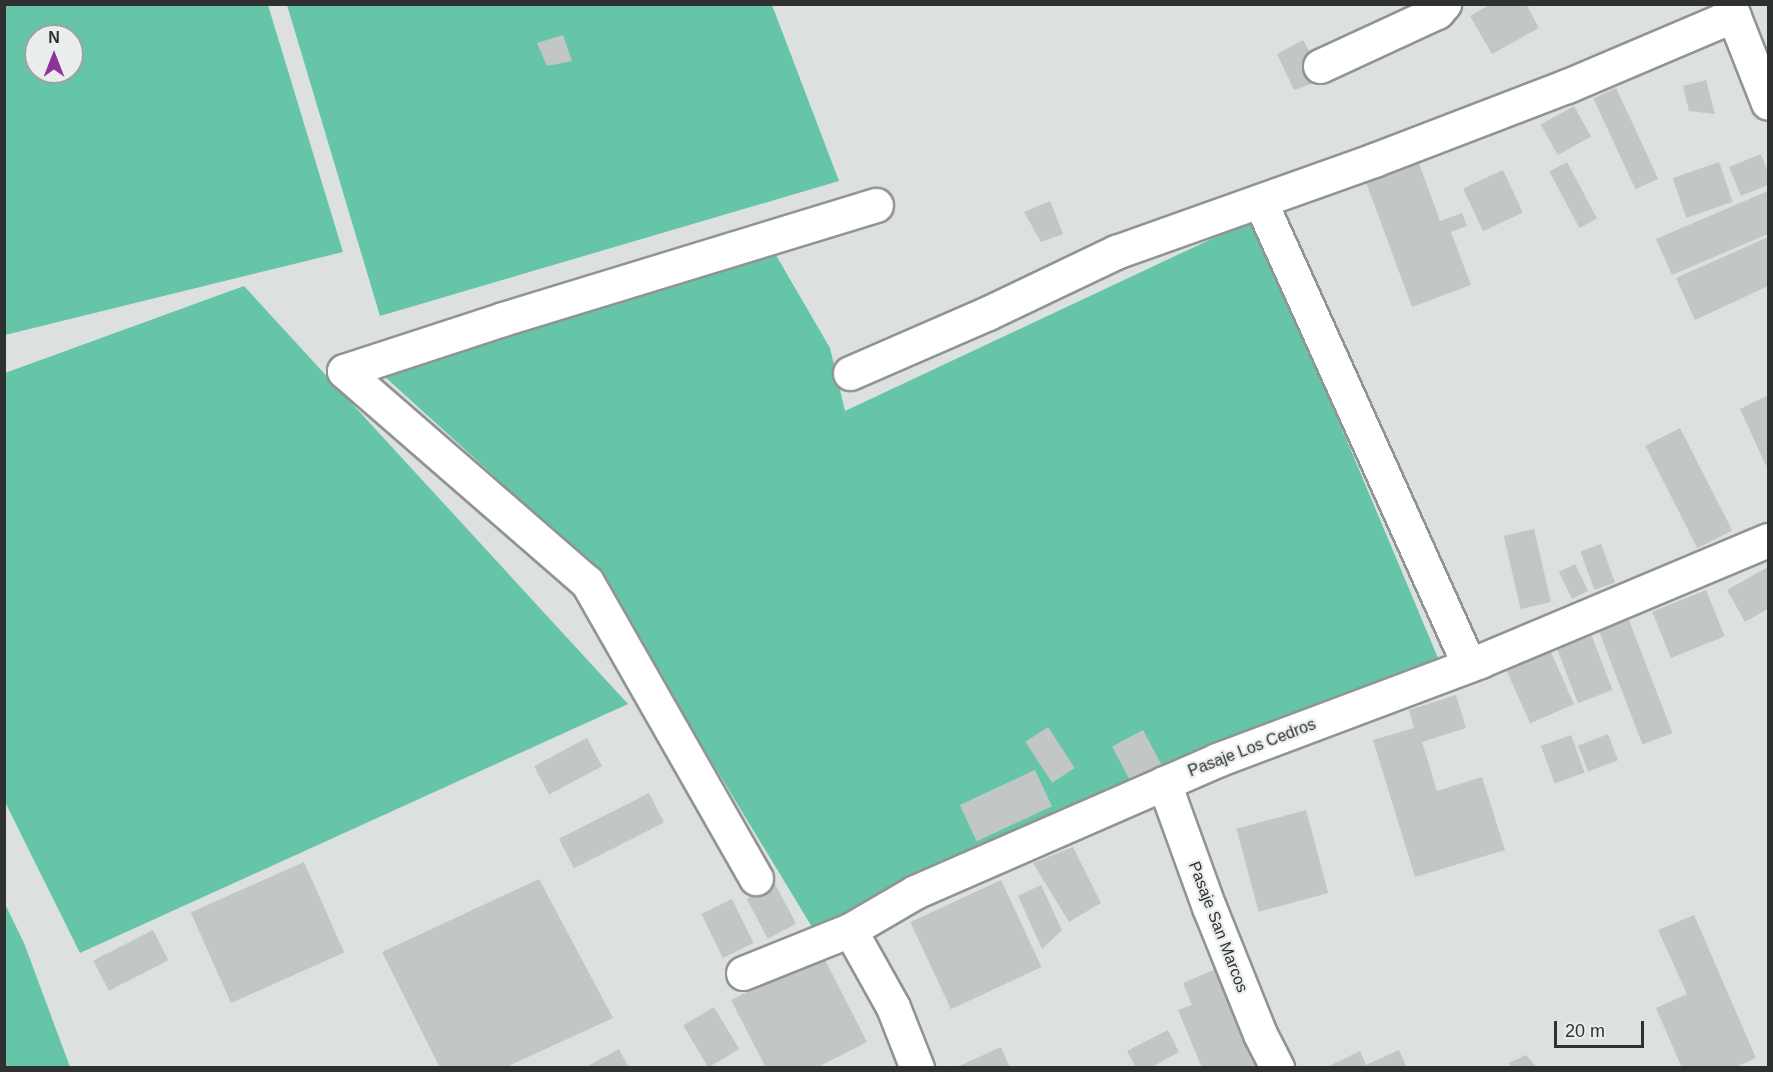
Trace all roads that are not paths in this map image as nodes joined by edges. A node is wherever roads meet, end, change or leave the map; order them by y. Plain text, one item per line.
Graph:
1 (1444, 4) edge
2 (1731, 10) edge
3 (1320, 66) dead end
4 (1768, 103) edge
5 (1260, 201) junction
6 (876, 205) dead end
7 (850, 374) dead end
8 (1768, 540) edge
9 (1469, 665) junction
10 (1164, 783) junction
11 (756, 878) dead end
12 (850, 930) junction
13 (743, 973) dead end
14 (917, 1068) edge
15 (1277, 1068) edge

1 - 3 street
2 - 4 street
2 - 5 street
5 - 7 street
5 - 9 street
6 - 11 street
8 - 9 street, Pasaje Los Cedros
9 - 10 street, Pasaje Los Cedros
10 - 12 street, Pasaje Los Cedros
10 - 15 street, Pasaje San Marcos
12 - 13 street, Pasaje Los Cedros
12 - 14 street

